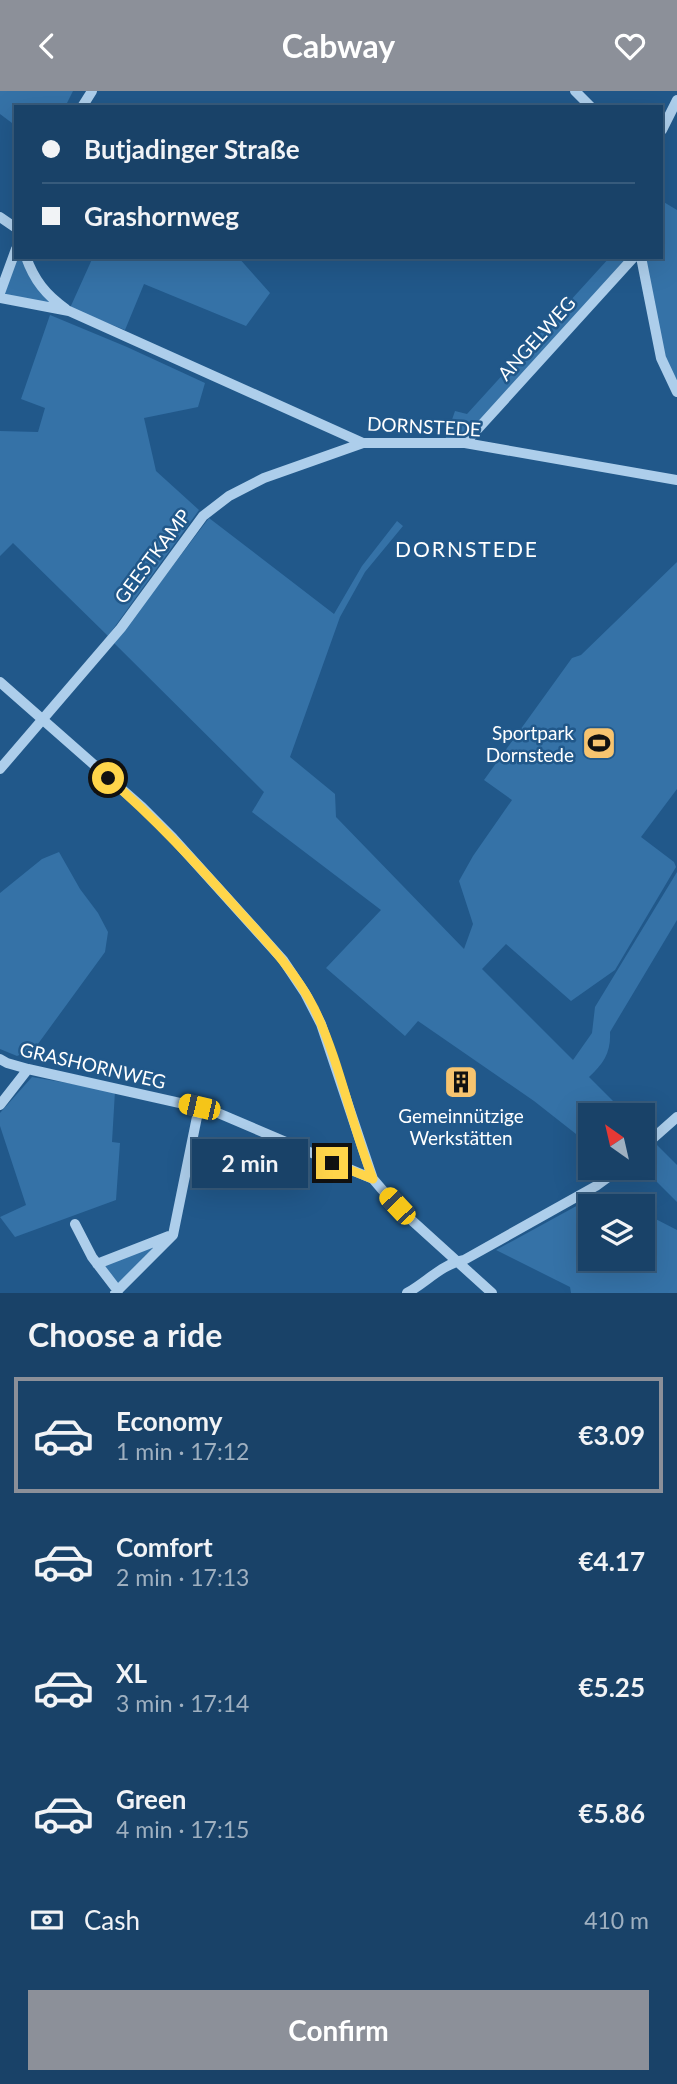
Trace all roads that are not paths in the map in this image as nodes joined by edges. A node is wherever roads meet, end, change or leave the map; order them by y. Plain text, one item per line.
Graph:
1 (575, 91) edge
2 (677, 100) edge
3 (589, 105) edge
4 (663, 128) edge
5 (14, 254) edge
6 (27, 259) edge
7 (632, 259) edge
8 (641, 259) edge
9 (0, 292) edge
10 (0, 298) edge
11 (69, 311) junction
12 (677, 392) edge
13 (363, 443) junction
14 (465, 443) junction
15 (677, 480) edge
16 (0, 682) edge
17 (42, 719) junction
18 (0, 769) edge
19 (0, 1059) edge
20 (28, 1069) junction
21 (0, 1105) edge
22 (199, 1107) junction
23 (677, 1117) edge
24 (655, 1136) edge
25 (373, 1179) junction
26 (604, 1180) edge
27 (75, 1224) dead end
28 (173, 1235) junction
29 (457, 1261) junction
30 (97, 1264) junction
31 (117, 1292) edge
32 (407, 1293) edge
33 (492, 1293) edge

1 - 3 street
2 - 4 street
5 - 9 street
6 - 11 street, DORNSTEDE
7 - 14 street, ANGELWEG
8 - 12 street
10 - 11 street, DORNSTEDE
11 - 13 street, DORNSTEDE
13 - 14 street, DORNSTEDE
13 - 17 street, GEESTKAMP
14 - 15 street, DORNSTEDE
16 - 17 street
17 - 18 street, GEESTKAMP
17 - 25 street
19 - 20 street, GRASHORNWEG
20 - 21 street
20 - 22 street, GRASHORNWEG
22 - 25 street, GRASHORNWEG
22 - 28 street
23 - 24 street
25 - 29 street
26 - 29 street
27 - 30 street
28 - 30 street
28 - 31 street
29 - 32 street
29 - 33 street
30 - 31 street

